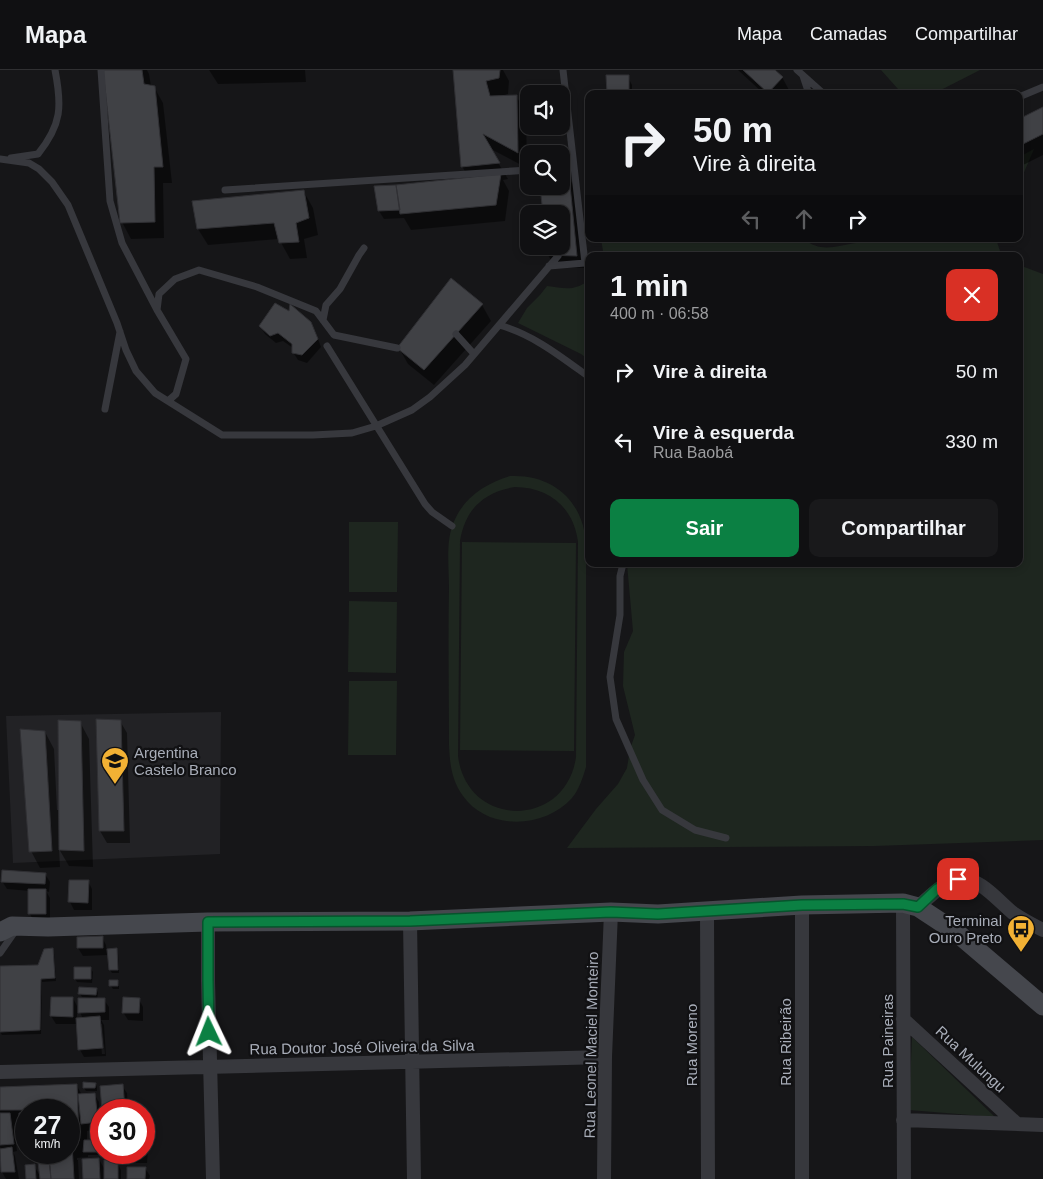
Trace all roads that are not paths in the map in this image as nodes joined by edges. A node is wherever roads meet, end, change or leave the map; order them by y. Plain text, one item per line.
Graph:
1 (55, 70) edge
2 (101, 70) edge
3 (563, 70) edge
4 (797, 70) edge
5 (803, 75) junction
6 (1043, 87) edge
7 (808, 90) edge
8 (820, 90) edge
9 (1023, 95) edge
10 (3, 159) edge
11 (570, 167) edge
12 (574, 167) junction
13 (520, 171) edge
14 (225, 190) dead end
15 (364, 248) dead end
16 (558, 256) dead end
17 (549, 266) junction
18 (157, 310) junction
19 (323, 320) junction
20 (499, 325) junction
21 (120, 332) junction
22 (456, 334) dead end
23 (327, 346) dead end
24 (397, 348) dead end
25 (474, 354) junction
26 (585, 374) edge
27 (168, 401) junction
28 (105, 409) dead end
29 (376, 426) junction
30 (452, 526) dead end
31 (622, 567) edge
32 (726, 838) dead end
33 (802, 905) junction
34 (911, 905) junction
35 (707, 911) junction
36 (611, 912) junction
37 (410, 921) junction
38 (208, 922) junction
39 (8, 925) edge
40 (1043, 930) edge
41 (0, 953) edge
42 (1043, 1006) edge
43 (903, 1018) junction
44 (605, 1057) junction
45 (412, 1062) junction
46 (210, 1066) junction
47 (0, 1072) edge
48 (903, 1120) junction
49 (1016, 1124) junction
50 (1043, 1125) edge
51 (213, 1179) edge
52 (414, 1179) edge
53 (604, 1179) edge
54 (708, 1179) edge
55 (802, 1179) edge
56 (904, 1179) edge

1 - 10 lane
2 - 18 lane
3 - 12 lane
4 - 5 lane
5 - 7 lane
5 - 8 lane
6 - 9 lane
10 - 21 lane
11 - 12 lane
12 - 17 lane
13 - 14 lane
15 - 19 lane
16 - 17 lane
17 - 20 lane
18 - 19 lane
18 - 27 lane
19 - 24 lane
20 - 25 lane
20 - 26 lane
21 - 27 lane
21 - 28 lane
22 - 25 lane
23 - 29 lane
25 - 29 lane
27 - 29 lane
29 - 30 lane
31 - 32 lane
33 - 34 street
33 - 35 street
33 - 55 street, Rua Ribeirão
34 - 40 street
34 - 42 street
34 - 43 street, Rua Paineiras
35 - 36 street
35 - 54 street, Rua Moreno
36 - 37 street
36 - 44 street, Rua Leonel Maciel Monteiro
37 - 38 street
37 - 45 street
38 - 39 street
38 - 46 street
39 - 41 lane
43 - 48 street, Rua Paineiras
43 - 49 street, Rua Mulungu
44 - 45 street, Rua Doutor José Oliveira da Silva
44 - 53 street, Rua Leonel Maciel Monteiro
45 - 46 street, Rua Doutor José Oliveira da Silva
45 - 52 street
46 - 47 street, Rua Doutor José Oliveira da Silva
46 - 51 street
48 - 49 street
48 - 56 street, Rua Paineiras
49 - 50 street

